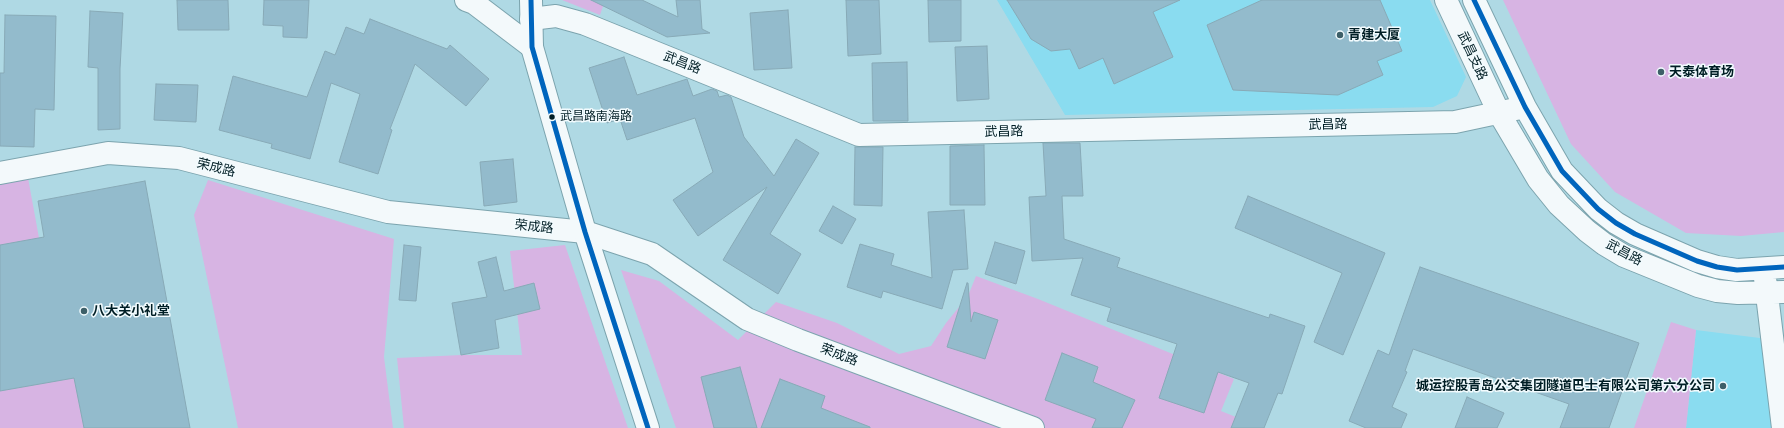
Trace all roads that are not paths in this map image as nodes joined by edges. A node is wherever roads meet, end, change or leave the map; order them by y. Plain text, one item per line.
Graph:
1 (466, 0) edge
2 (1446, 0) edge
3 (1474, 0) edge
4 (531, 10) edge
5 (532, 47) junction
6 (1525, 107) junction
7 (1498, 113) junction
8 (0, 173) edge
9 (585, 232) junction
10 (1774, 268) edge
11 (1775, 292) edge
12 (648, 428) edge
13 (1033, 428) edge
14 (1783, 428) edge

1 - 5 street
2 - 7 street, 武昌支路
3 - 6 street, 武昌支路
4 - 5 street
4 - 7 street, 武昌路
5 - 9 street
6 - 7 street, 武昌路
6 - 10 street, 武昌路
7 - 11 street, 武昌路
8 - 9 street, 荣成路
9 - 12 street
9 - 13 street, 荣成路
10 - 11 street
11 - 14 street

